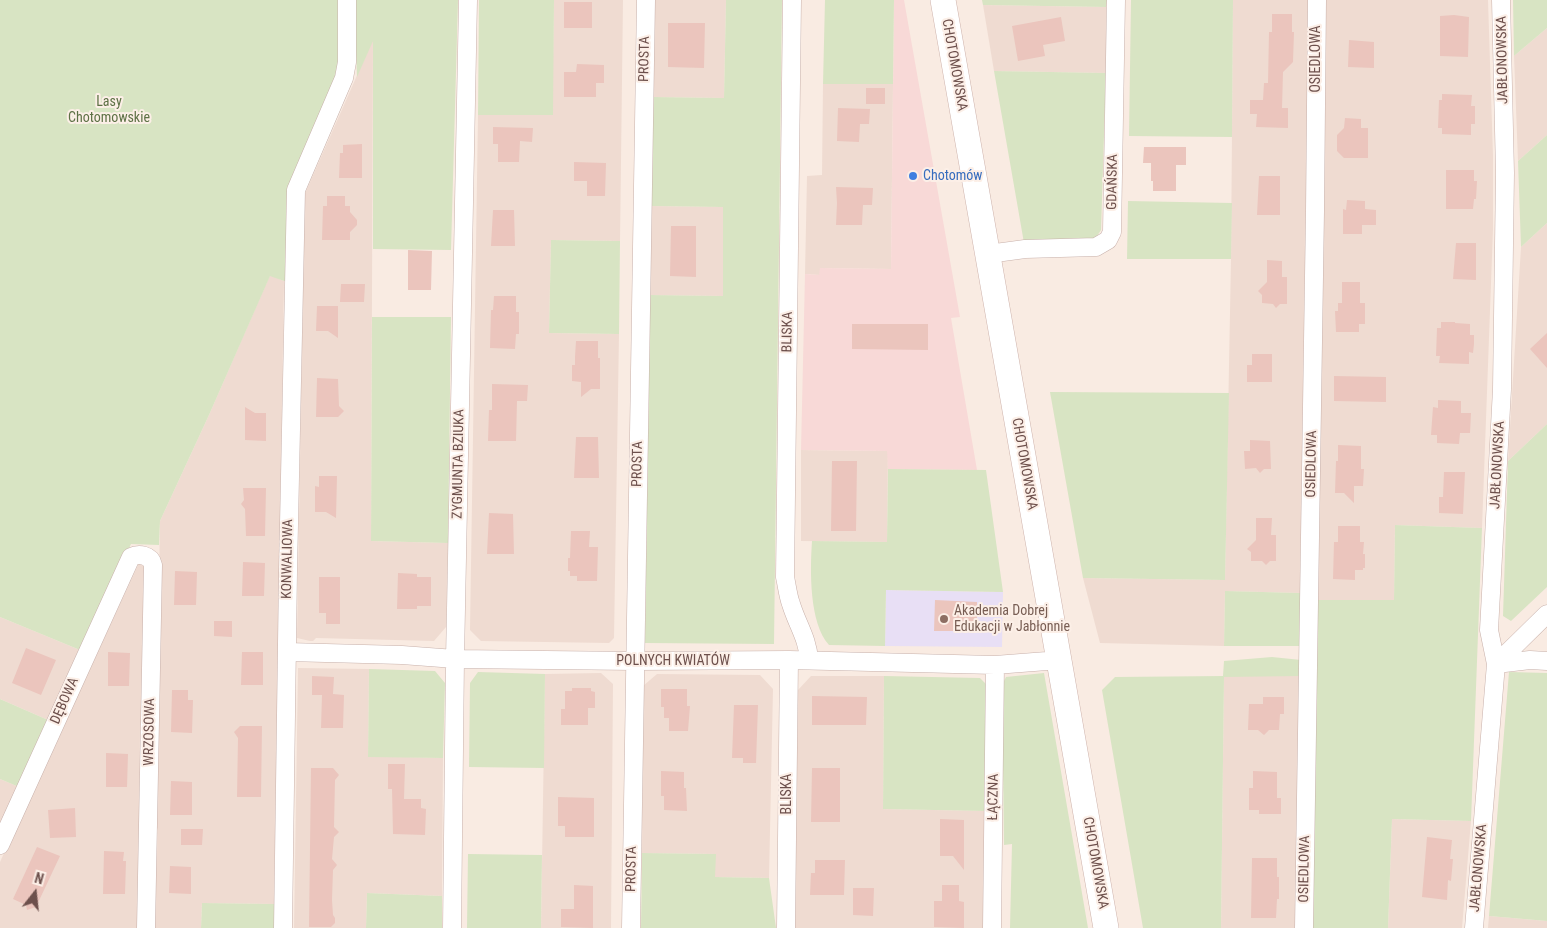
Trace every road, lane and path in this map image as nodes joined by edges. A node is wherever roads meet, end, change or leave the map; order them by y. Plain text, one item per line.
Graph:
1 (347, 0) edge
2 (468, 0) edge
3 (646, 0) edge
4 (792, 0) edge
5 (943, 0) edge
6 (1116, 0) edge
7 (1316, 0) edge
8 (1501, 0) edge
9 (988, 254) junction
10 (130, 557) joint
11 (1547, 614) edge
12 (287, 652) junction
13 (1059, 658) junction
14 (455, 659) junction
15 (789, 660) junction
16 (809, 660) junction
17 (635, 661) junction
18 (1547, 662) edge
19 (1496, 664) junction
20 (996, 665) junction
21 (0, 845) edge
22 (146, 928) edge
23 (283, 928) edge
24 (452, 928) edge
25 (631, 928) edge
26 (786, 928) edge
27 (992, 928) edge
28 (1106, 928) edge
29 (1304, 928) edge
30 (1474, 928) edge

1 - 12 street, KONWALIOWA
2 - 14 street, ZYGMUNTA BZIUKA
3 - 17 street, PROSTA
4 - 16 street, BLISKA
5 - 9 street, CHOTOMOWSKA
6 - 9 street, GDAŃSKA
7 - 29 street, OSIEDLOWA
8 - 19 street, JABŁONOWSKA
9 - 13 street, CHOTOMOWSKA
10 - 21 street, DĘBOWA
10 - 22 street, WRZOSOWA
11 - 19 street
12 - 14 street, POLNYCH KWIATÓW
12 - 23 street, KONWALIOWA
13 - 20 street, POLNYCH KWIATÓW
13 - 28 street, CHOTOMOWSKA
14 - 17 street, POLNYCH KWIATÓW
14 - 24 street, ZYGMUNTA BZIUKA
15 - 16 street, POLNYCH KWIATÓW
15 - 17 street, POLNYCH KWIATÓW
15 - 26 street, BLISKA
16 - 20 street, POLNYCH KWIATÓW
17 - 25 street, PROSTA
18 - 19 street
19 - 30 street, JABŁONOWSKA
20 - 27 street, ŁĄCZNA

